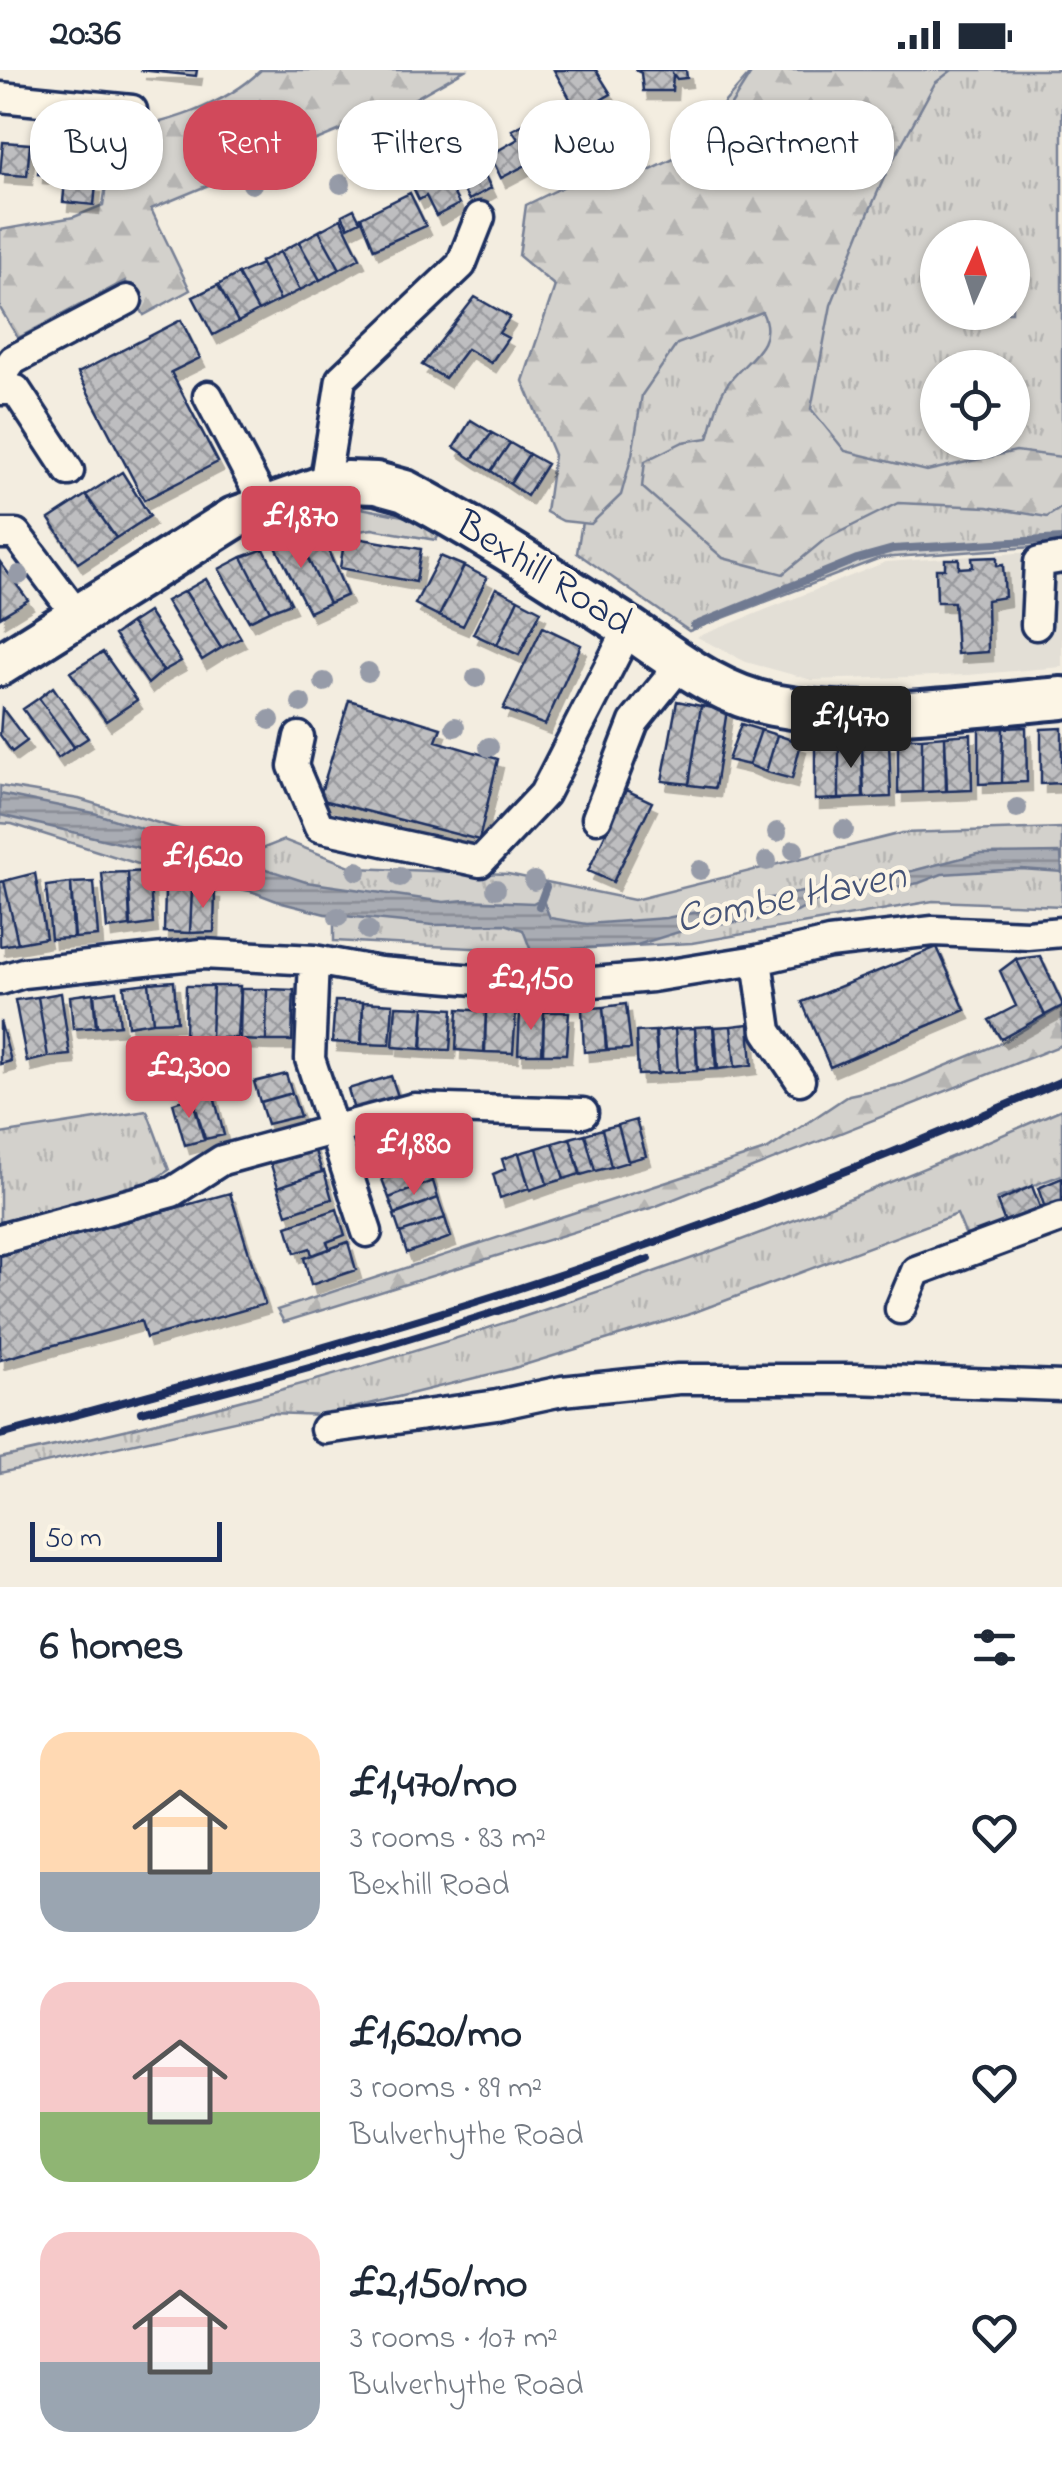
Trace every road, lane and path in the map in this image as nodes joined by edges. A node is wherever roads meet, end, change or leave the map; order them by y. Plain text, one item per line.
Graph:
1 (0, 97) edge
2 (30, 100) edge
3 (480, 217) dead end
4 (127, 300) dead end
5 (0, 378) edge
6 (0, 390) edge
7 (208, 396) dead end
8 (69, 471) dead end
9 (324, 486) junction
10 (266, 507) junction
11 (0, 534) edge
12 (1062, 558) edge
13 (77, 616) junction
14 (1036, 625) dead end
15 (629, 628) junction
16 (674, 660) junction
17 (0, 666) edge
18 (1062, 698) edge
19 (299, 737) dead end
20 (597, 818) dead end
21 (1062, 932) edge
22 (314, 960) junction
23 (757, 960) junction
24 (0, 980) edge
25 (800, 1080) dead end
26 (583, 1114) dead end
27 (334, 1130) junction
28 (1062, 1218) edge
29 (367, 1232) dead end
30 (0, 1239) edge
31 (900, 1309) dead end
32 (1062, 1386) edge
33 (325, 1429) dead end

1 - 2 street
3 - 9 street
4 - 5 street
6 - 8 street
7 - 10 street
9 - 10 highway, Bexhill Road
9 - 15 highway, Bexhill Road
10 - 13 highway, Bexhill Road
11 - 13 street
12 - 14 street
13 - 17 highway, Bexhill Road
15 - 16 highway, Bexhill Road
15 - 19 street
16 - 18 highway, Bexhill Road
16 - 20 street
21 - 23 street
22 - 23 street
22 - 24 street
22 - 27 street
23 - 25 street
26 - 27 street
27 - 29 street
27 - 30 street
28 - 31 street
32 - 33 street

